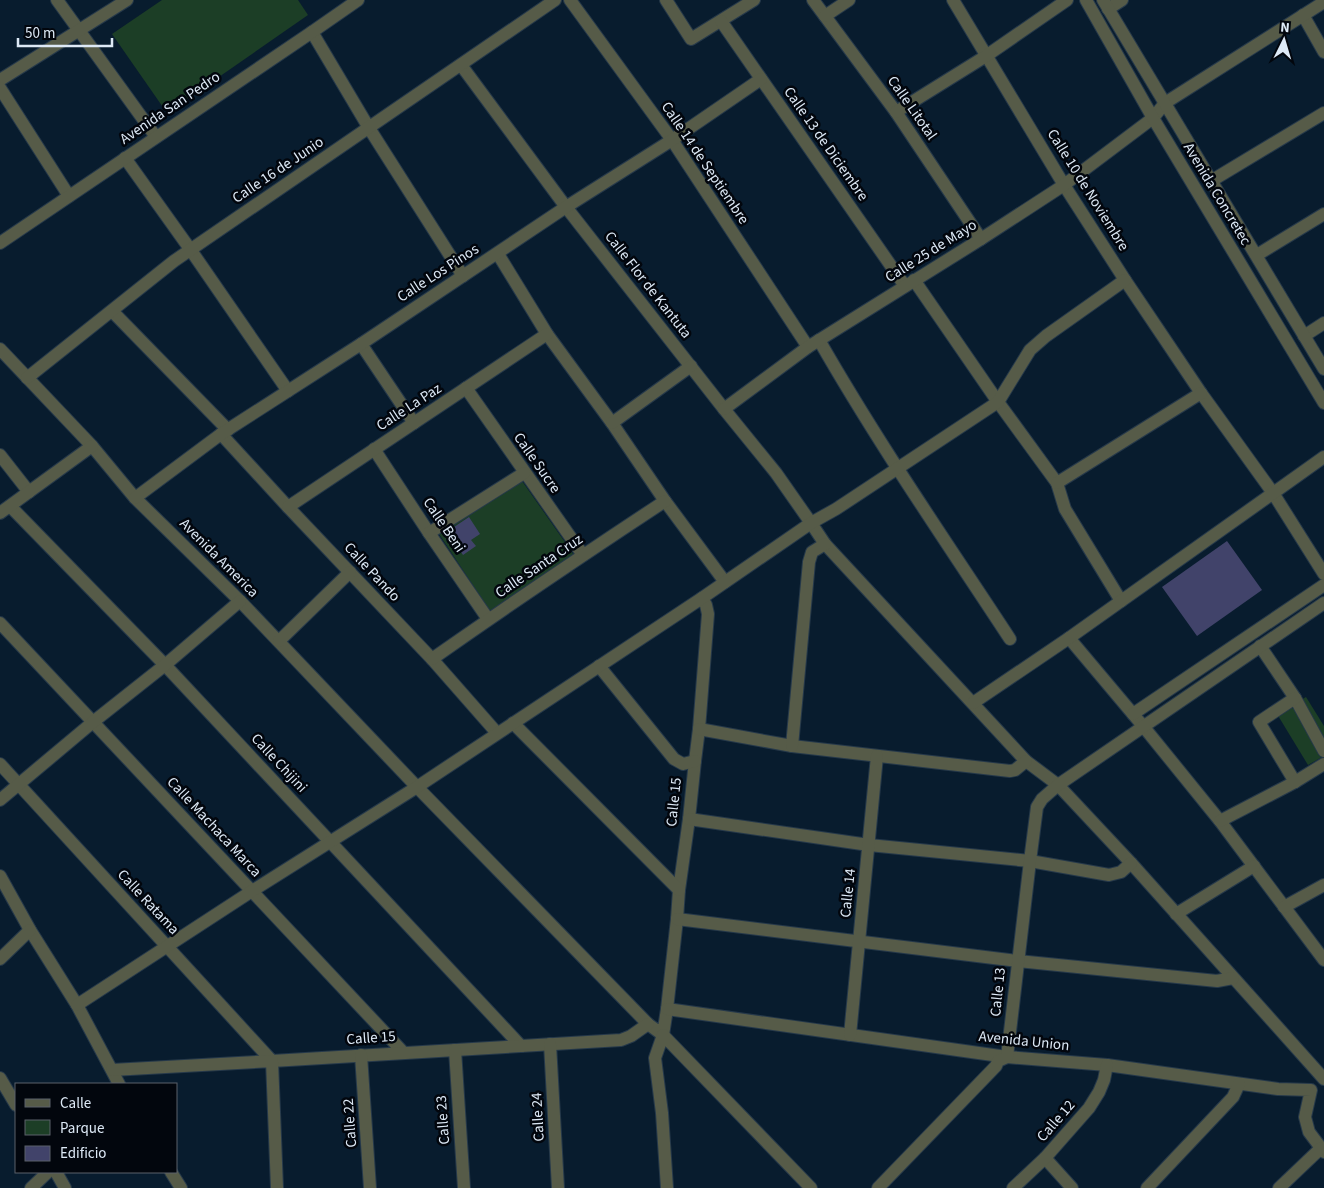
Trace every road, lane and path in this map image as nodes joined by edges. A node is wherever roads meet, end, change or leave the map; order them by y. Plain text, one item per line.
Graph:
1 (57, 0) edge
2 (127, 0) edge
3 (358, 0) edge
4 (554, 0) edge
5 (570, 0) edge
6 (666, 0) edge
7 (754, 0) edge
8 (813, 0) edge
9 (849, 0) edge
10 (953, 0) edge
11 (1067, 0) edge
12 (1086, 0) edge
13 (1122, 0) edge
14 (1324, 2) edge
15 (1106, 4) edge
16 (1303, 15) junction
17 (825, 16) junction
18 (721, 20) junction
19 (78, 31) junction
20 (312, 32) junction
21 (1324, 52) edge
22 (986, 56) junction
23 (461, 65) junction
24 (761, 79) junction
25 (0, 80) edge
26 (0, 88) edge
27 (1166, 103) junction
28 (896, 112) junction
29 (1324, 113) edge
30 (1153, 118) junction
31 (368, 128) junction
32 (156, 137) junction
33 (672, 140) junction
34 (126, 158) junction
35 (1211, 181) junction
36 (1064, 185) junction
37 (69, 196) junction
38 (566, 207) junction
39 (1324, 214) edge
40 (981, 239) junction
41 (0, 243) edge
42 (190, 250) junction
43 (498, 254) junction
44 (1256, 255) junction
45 (462, 276) junction
46 (1125, 280) junction
47 (909, 284) junction
48 (112, 311) junction
49 (1324, 323) edge
50 (547, 334) junction
51 (1304, 336) junction
52 (814, 343) junction
53 (361, 344) junction
54 (0, 349) edge
55 (691, 366) junction
56 (1324, 369) edge
57 (27, 378) junction
58 (466, 388) junction
59 (288, 391) junction
60 (1201, 393) junction
61 (998, 402) junction
62 (1324, 403) edge
63 (724, 408) junction
64 (414, 423) junction
65 (612, 424) junction
66 (225, 432) junction
67 (92, 446) junction
68 (374, 449) junction
69 (0, 456) edge
70 (1324, 457) edge
71 (898, 468) junction
72 (524, 473) junction
73 (1057, 483) junction
74 (30, 492) junction
75 (1273, 494) junction
76 (135, 498) junction
77 (665, 502) junction
78 (288, 507) junction
79 (5, 510) edge
80 (812, 523) junction
81 (429, 533) junction
82 (825, 544) junction
83 (583, 555) junction
84 (350, 572) junction
85 (1324, 574) edge
86 (725, 582) junction
87 (1324, 585) edge
88 (702, 598) junction
89 (240, 601) junction
90 (1121, 601) junction
91 (1324, 603) edge
92 (488, 619) junction
93 (0, 623) edge
94 (1069, 638) junction
95 (1010, 639) dead end
96 (279, 642) junction
97 (1260, 646) junction
98 (432, 659) junction
99 (165, 665) junction
100 (599, 666) junction
101 (1295, 698) junction
102 (973, 703) junction
103 (1133, 714) junction
104 (93, 722) junction
105 (513, 722) junction
106 (1143, 726) junction
107 (699, 729) junction
108 (497, 733) junction
109 (792, 746) junction
110 (1324, 751) edge
111 (877, 756) junction
112 (694, 761) junction
113 (1026, 761) junction
114 (0, 764) edge
115 (1324, 764) edge
116 (1295, 782) junction
117 (19, 785) junction
118 (1058, 785) junction
119 (417, 787) junction
120 (0, 800) edge
121 (689, 819) junction
122 (1220, 821) junction
123 (331, 841) junction
124 (869, 844) junction
125 (1030, 861) junction
126 (1131, 864) junction
127 (1254, 866) junction
128 (0, 876) edge
129 (1324, 885) edge
130 (679, 890) junction
131 (252, 891) junction
132 (1284, 907) junction
133 (1176, 914) junction
134 (678, 919) junction
135 (30, 930) junction
136 (859, 941) junction
137 (167, 946) junction
138 (0, 960) edge
139 (1324, 960) edge
140 (1018, 961) junction
141 (1233, 978) junction
142 (77, 1005) junction
143 (667, 1009) junction
144 (648, 1024) junction
145 (662, 1035) junction
146 (850, 1035) junction
147 (550, 1044) junction
148 (521, 1046) junction
149 (455, 1050) junction
150 (403, 1052) junction
151 (361, 1055) junction
152 (1007, 1058) junction
153 (272, 1061) junction
154 (1107, 1065) junction
155 (112, 1070) junction
156 (0, 1078) edge
157 (1324, 1079) edge
158 (118, 1083) edge
159 (1239, 1084) junction
160 (1324, 1084) edge
161 (1311, 1090) junction
162 (3, 1093) edge
163 (15, 1104) edge
164 (1322, 1150) edge
165 (1044, 1158) junction
166 (47, 1173) edge
167 (57, 1173) edge
168 (172, 1173) edge
169 (31, 1188) edge
170 (65, 1188) edge
171 (180, 1188) edge
172 (277, 1188) edge
173 (370, 1188) edge
174 (464, 1188) edge
175 (558, 1188) edge
176 (667, 1188) edge
177 (811, 1188) edge
178 (878, 1188) edge
179 (1013, 1188) edge
180 (1072, 1188) edge
181 (1147, 1188) edge
182 (1279, 1188) edge

1 - 19 street
2 - 19 street
3 - 20 street, Avenida San Pedro
4 - 23 street, Calle 16 de Junio
5 - 33 street, Calle 14 de Septiembre
6 - 18 street
7 - 18 street
8 - 17 street, Calle Litotal
9 - 17 street
10 - 22 street, Calle 10 de Noviembre
11 - 22 street
12 - 30 street, Avenida Concretec
13 - 15 street
14 - 16 street, Calle 25 de Mayo
15 - 27 street, Avenida Concretec
16 - 21 street
16 - 27 street, Calle 25 de Mayo
17 - 28 street, Calle Litotal
18 - 24 street, Calle 13 de Diciembre
19 - 25 street
19 - 32 street
20 - 31 street
20 - 32 street, Avenida San Pedro
22 - 28 street
22 - 36 street, Calle 10 de Noviembre
23 - 31 street, Calle 16 de Junio
23 - 38 street, Calle Flor de Kantuta
24 - 33 street, Calle Los Pinos
24 - 47 street, Calle 13 de Diciembre
26 - 37 street
27 - 30 street, Calle 25 de Mayo
27 - 35 street, Avenida Concretec
28 - 40 street, Calle Litotal
29 - 35 street
30 - 36 street, Calle 25 de Mayo
30 - 62 street, Avenida Concretec
31 - 42 street, Calle 16 de Junio
31 - 45 street
32 - 34 street, Avenida San Pedro
33 - 38 street, Calle Los Pinos
33 - 52 street, Calle 14 de Septiembre
34 - 37 street, Avenida San Pedro
34 - 42 street
35 - 44 street, Avenida Concretec
36 - 40 street, Calle 25 de Mayo
36 - 46 street, Calle 10 de Noviembre
37 - 41 street, Avenida San Pedro
38 - 43 street, Calle Los Pinos
38 - 55 street, Calle Flor de Kantuta
39 - 44 street
40 - 47 street, Calle 25 de Mayo
42 - 48 street, Calle 16 de Junio
42 - 59 street
43 - 45 street, Calle Los Pinos
43 - 50 street
44 - 51 street, Avenida Concretec
45 - 53 street, Calle Los Pinos
46 - 60 street, Calle 10 de Noviembre
46 - 61 street
47 - 52 street, Calle 25 de Mayo
47 - 61 street, Calle 13 de Diciembre
48 - 57 street, Calle 16 de Junio
48 - 66 street, Calle Pando
49 - 51 street
50 - 58 street, Calle La Paz
50 - 65 street
51 - 56 street, Avenida Concretec
52 - 63 street, Calle 25 de Mayo
52 - 71 street, Calle 14 de Septiembre
53 - 59 street, Calle Los Pinos
53 - 64 street
54 - 57 street, Avenida America
55 - 63 street, Calle Flor de Kantuta
55 - 65 street
57 - 67 street, Avenida America
58 - 64 street, Calle La Paz
58 - 72 street, Calle Sucre
59 - 66 street, Calle Los Pinos
60 - 73 street
60 - 75 street, Calle 10 de Noviembre
61 - 71 street
61 - 73 street, Calle 13 de Diciembre
63 - 80 street, Calle Flor de Kantuta
64 - 68 street, Calle La Paz
65 - 77 street
66 - 76 street, Calle Los Pinos
66 - 78 street, Calle Pando
67 - 74 street
67 - 76 street, Avenida America
68 - 78 street, Calle La Paz
68 - 81 street, Calle Beni
69 - 74 street
70 - 75 street
71 - 80 street
71 - 95 street, Calle 14 de Septiembre
72 - 81 street
72 - 83 street, Calle Sucre
73 - 90 street, Calle 13 de Diciembre
74 - 79 street
75 - 85 street, Calle 10 de Noviembre
75 - 90 street
76 - 89 street, Avenida America
77 - 83 street, Calle Santa Cruz
77 - 86 street
78 - 84 street, Calle Pando
79 - 99 street, Calle Chijini
80 - 82 street, Calle Flor de Kantuta
80 - 86 street
81 - 92 street, Calle Beni
82 - 102 street, Calle Flor de Kantuta
82 - 109 street
83 - 92 street, Calle Santa Cruz
84 - 96 street
84 - 98 street, Calle Pando
86 - 88 street
87 - 103 street
88 - 100 street
88 - 107 street, Calle 15
89 - 96 street, Avenida America
89 - 99 street
90 - 94 street
91 - 97 street, Calle 13
92 - 98 street, Calle Santa Cruz
93 - 104 street, Calle Machaca Marca
94 - 102 street
94 - 103 street
96 - 119 street, Avenida America
97 - 101 street
97 - 106 street, Calle 13
98 - 108 street, Calle Pando
99 - 104 street
99 - 123 street, Calle Chijini
100 - 105 street
100 - 112 street
101 - 110 street
101 - 116 street
102 - 113 street, Calle Flor de Kantuta
103 - 106 street
104 - 117 street
104 - 131 street, Calle Machaca Marca
105 - 108 street
105 - 130 street
106 - 118 street, Calle 13
106 - 122 street
107 - 109 street
107 - 112 street, Calle 15
108 - 119 street
109 - 111 street
111 - 113 street
111 - 124 street, Calle 14
112 - 121 street, Calle 15
113 - 118 street, Calle Flor de Kantuta
114 - 117 street, Calle Ratama
115 - 116 street
116 - 122 street
117 - 120 street
117 - 137 street, Calle Ratama
118 - 125 street, Calle 13
118 - 126 street, Calle Flor de Kantuta
119 - 123 street
119 - 144 street, Avenida America
121 - 124 street
121 - 130 street, Calle 15
122 - 127 street
123 - 131 street
123 - 148 street, Calle Chijini
124 - 125 street
124 - 136 street, Calle 14
125 - 126 street
125 - 140 street, Calle 13
126 - 133 street, Calle Flor de Kantuta
127 - 132 street
127 - 133 street
128 - 135 street
129 - 132 street
130 - 134 street, Calle 15
131 - 137 street
131 - 150 street, Calle Machaca Marca
132 - 139 street
133 - 141 street, Calle Flor de Kantuta
134 - 136 street
134 - 143 street, Calle 15
135 - 138 street
135 - 142 street
136 - 140 street
136 - 146 street, Calle 14
137 - 142 street
137 - 153 street, Calle Ratama
140 - 141 street
140 - 152 street, Calle 13
141 - 157 street, Calle Flor de Kantuta
142 - 155 street
143 - 145 street, Calle 15
143 - 146 street, Avenida Union
144 - 145 street, Avenida America
144 - 147 street, Calle 15
145 - 176 street
145 - 177 street, Avenida America
146 - 152 street, Avenida Union
147 - 148 street, Calle 15
147 - 175 street, Calle 24
148 - 149 street, Calle 15
149 - 150 street, Calle 15
149 - 174 street, Calle 23
150 - 151 street, Calle 15
151 - 153 street, Calle 15
151 - 173 street, Calle 22
152 - 154 street, Avenida Union
152 - 178 street
153 - 155 street, Calle 15
153 - 172 street
154 - 159 street, Avenida Union
154 - 165 street, Calle 12
155 - 158 street
156 - 162 street
159 - 161 street, Avenida Union
159 - 181 street
160 - 161 street
161 - 164 street
162 - 163 street
164 - 182 street
165 - 179 street, Calle 12
165 - 180 street
166 - 169 street
167 - 170 street
168 - 171 street

